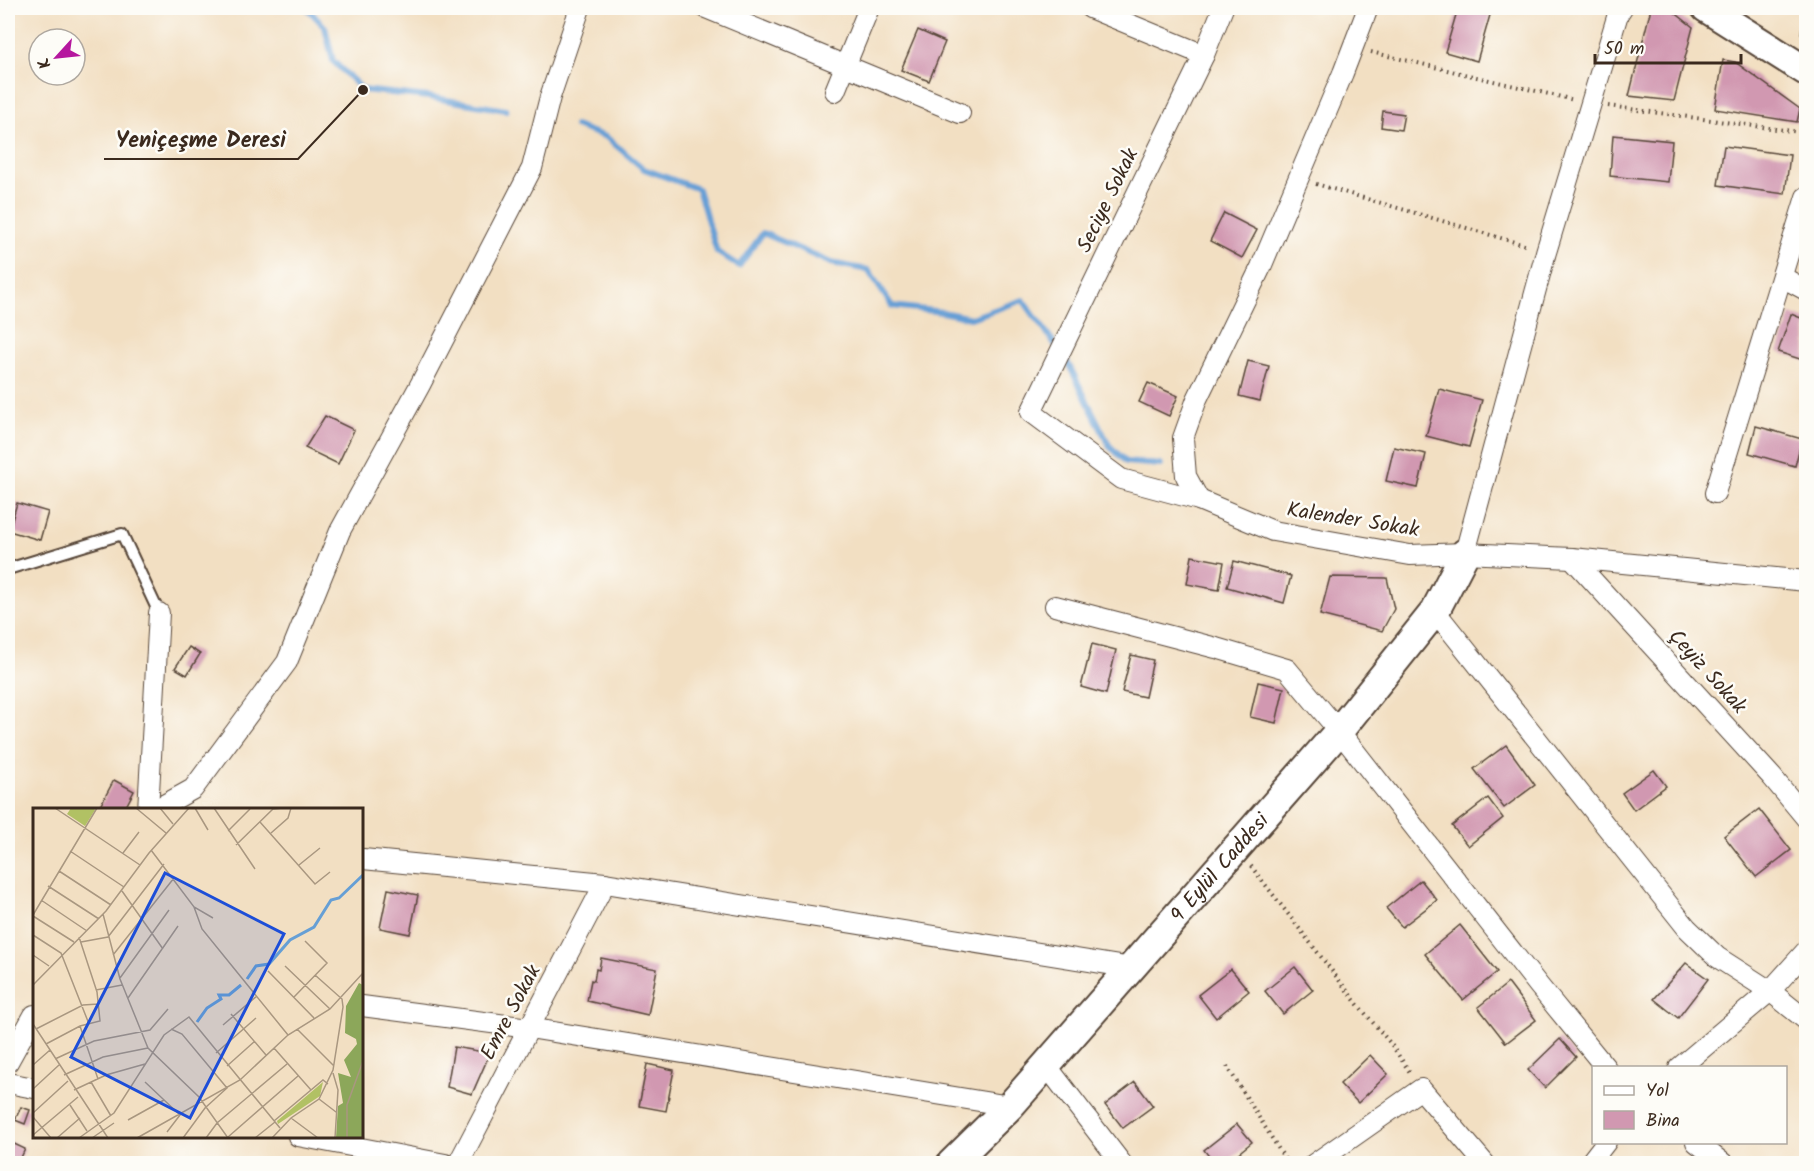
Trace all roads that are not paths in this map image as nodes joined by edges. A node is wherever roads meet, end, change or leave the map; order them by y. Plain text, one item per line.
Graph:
1 (580, 8) edge
2 (706, 8) edge
3 (869, 8) edge
4 (1090, 8) edge
5 (1223, 8) edge
6 (1368, 8) edge
7 (1622, 8) edge
8 (1707, 8) edge
9 (1204, 55) junction
10 (846, 66) junction
11 (1806, 71) edge
12 (835, 91) dead end
13 (960, 113) dead end
14 (1806, 197) edge
15 (1782, 277) junction
16 (1806, 290) edge
17 (1031, 412) joint
18 (1715, 493) dead end
19 (1198, 500) junction
20 (1465, 553) junction
21 (1572, 558) junction
22 (8, 569) edge
23 (1806, 581) edge
24 (1055, 606) dead end
25 (1435, 611) junction
26 (159, 613) joint
27 (1339, 731) junction
28 (148, 808) edge
29 (159, 808) edge
30 (1806, 818) edge
31 (363, 859) edge
32 (605, 883) junction
33 (1806, 951) edge
34 (1132, 968) junction
35 (1770, 991) junction
36 (363, 1006) edge
37 (33, 1017) edge
38 (1806, 1020) edge
39 (529, 1028) junction
40 (8, 1062) edge
41 (1046, 1065) junction
42 (1604, 1066) edge
43 (1681, 1066) edge
44 (8, 1083) edge
45 (33, 1088) edge
46 (1010, 1106) junction
47 (303, 1138) edge
48 (1605, 1144) edge
49 (1697, 1144) edge
50 (445, 1164) edge
51 (458, 1164) edge
52 (951, 1164) edge
53 (1122, 1164) edge
54 (1314, 1164) edge
55 (1485, 1164) edge
56 (1589, 1164) edge
57 (1724, 1164) edge

1 - 29 street
2 - 10 street
3 - 10 street
4 - 9 street
5 - 9 street, Seciye Sokak
6 - 19 street
7 - 20 street
8 - 11 street
9 - 17 street, Seciye Sokak
10 - 12 street
10 - 13 street
14 - 15 street
15 - 16 street
15 - 18 street
17 - 19 street, Kalender Sokak
19 - 20 street, Kalender Sokak
20 - 21 street, Kalender Sokak
20 - 25 street, 9 Eylül Caddesi
21 - 23 street, Kalender Sokak
21 - 30 street, Çeyiz Sokak
22 - 26 lane
24 - 27 street
25 - 27 street, 9 Eylül Caddesi
25 - 35 street
26 - 28 street
27 - 34 street, 9 Eylül Caddesi
27 - 42 street
31 - 32 street
32 - 34 street
32 - 39 street, Emre Sokak
33 - 35 street
34 - 41 street, 9 Eylül Caddesi
35 - 38 street
35 - 43 street
36 - 39 street
37 - 40 street
39 - 46 street
39 - 51 street, Emre Sokak
41 - 46 street, 9 Eylül Caddesi
41 - 53 street
44 - 45 street
46 - 52 street, 9 Eylül Caddesi
47 - 50 street
48 - 56 street
49 - 57 street
54 - 55 street

